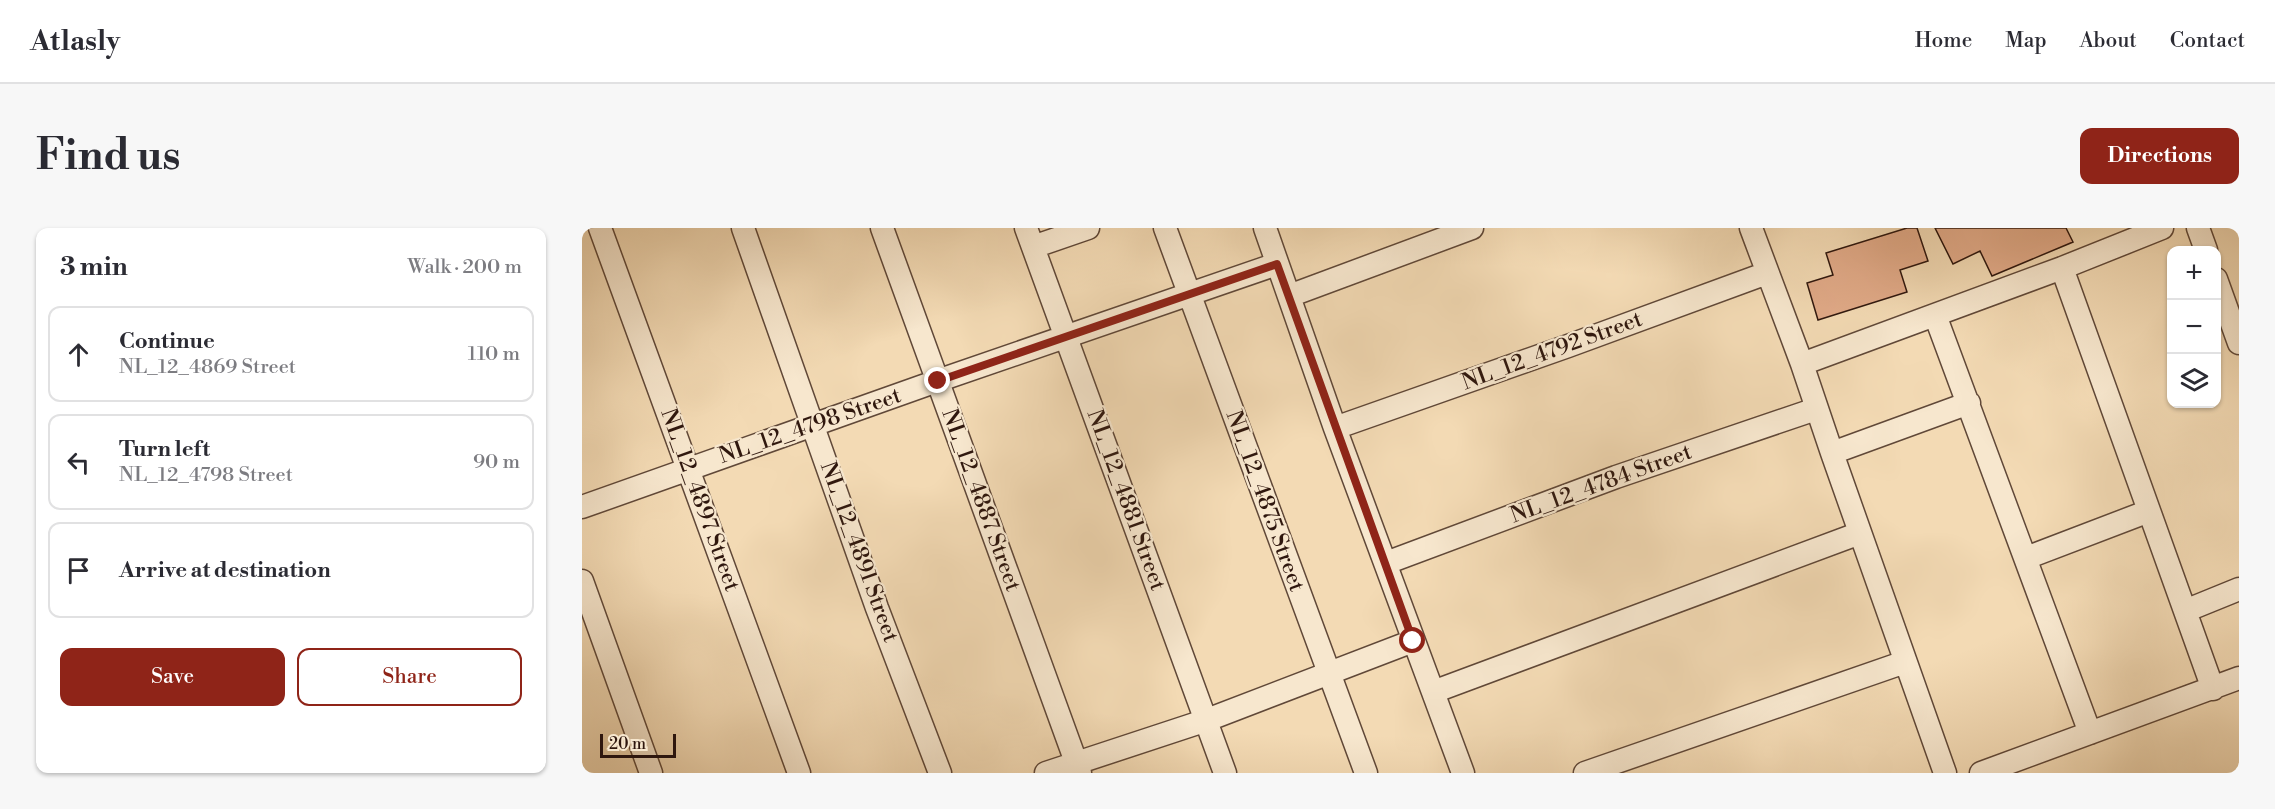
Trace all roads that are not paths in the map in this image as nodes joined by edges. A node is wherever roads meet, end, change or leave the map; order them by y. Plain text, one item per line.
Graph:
1 (600, 228) edge
2 (743, 228) edge
3 (882, 228) edge
4 (1088, 228) edge
5 (1165, 228) edge
6 (1265, 228) edge
7 (1472, 228) edge
8 (1751, 228) edge
9 (2162, 228) edge
10 (2198, 228) edge
11 (1029, 238) edge
12 (2205, 246) edge
13 (1277, 264) junction
14 (2062, 268) junction
15 (1767, 273) junction
16 (2221, 291) edge
17 (1188, 295) junction
18 (1289, 296) junction
19 (1935, 315) junction
20 (1067, 338) junction
21 (2239, 343) edge
22 (1802, 364) junction
23 (938, 381) junction
24 (1969, 403) junction
25 (1816, 410) junction
26 (814, 425) junction
27 (1335, 428) junction
28 (1832, 453) junction
29 (688, 469) junction
30 (582, 507) edge
31 (2149, 511) junction
32 (1860, 533) junction
33 (2026, 558) junction
34 (1386, 563) junction
35 (582, 581) edge
36 (2239, 589) edge
37 (2185, 611) junction
38 (1413, 641) junction
39 (1905, 662) junction
40 (1329, 674) junction
41 (2239, 678) edge
42 (2213, 689) junction
43 (1433, 692) junction
44 (1207, 720) junction
45 (2090, 734) junction
46 (1078, 767) edge
47 (651, 773) edge
48 (798, 773) edge
49 (940, 773) edge
50 (1046, 773) edge
51 (1226, 773) edge
52 (1366, 773) edge
53 (1463, 773) edge
54 (1585, 773) edge
55 (1945, 773) edge
56 (1981, 773) edge

1 - 29 street, NL_12_4897 Street
2 - 26 street, NL_12_4891 Street
3 - 23 street, NL_12_4887 Street
4 - 11 street
5 - 17 street, NL_12_4875 Street
6 - 13 street
7 - 18 street
8 - 15 street
9 - 14 street
10 - 12 street
11 - 20 street, NL_12_4881 Street
13 - 17 street, NL_12_4798 Street
13 - 18 street
14 - 19 street
14 - 31 street
15 - 22 street
15 - 27 street, NL_12_4792 Street
16 - 21 street
17 - 20 street, NL_12_4798 Street
17 - 40 street, NL_12_4875 Street
18 - 27 street
19 - 22 street
19 - 24 street
20 - 23 street, NL_12_4798 Street
20 - 44 street, NL_12_4881 Street
22 - 25 street
23 - 26 street, NL_12_4798 Street
23 - 46 street, NL_12_4887 Street
24 - 28 street
24 - 33 street
25 - 28 street
25 - 34 street, NL_12_4784 Street
26 - 29 street, NL_12_4798 Street
26 - 49 street, NL_12_4891 Street
27 - 34 street
28 - 32 street
29 - 30 street, NL_12_4798 Street
29 - 48 street, NL_12_4897 Street
31 - 33 street
31 - 37 street
32 - 39 street
32 - 43 street
33 - 45 street
34 - 38 street
35 - 47 street
36 - 37 street
37 - 42 street
38 - 40 street
38 - 43 street
39 - 54 street
39 - 55 street
40 - 44 street
40 - 52 street, NL_12_4875 Street
41 - 42 street
42 - 45 street
43 - 53 street
44 - 46 street
44 - 51 street, NL_12_4881 Street
45 - 56 street
46 - 50 street

